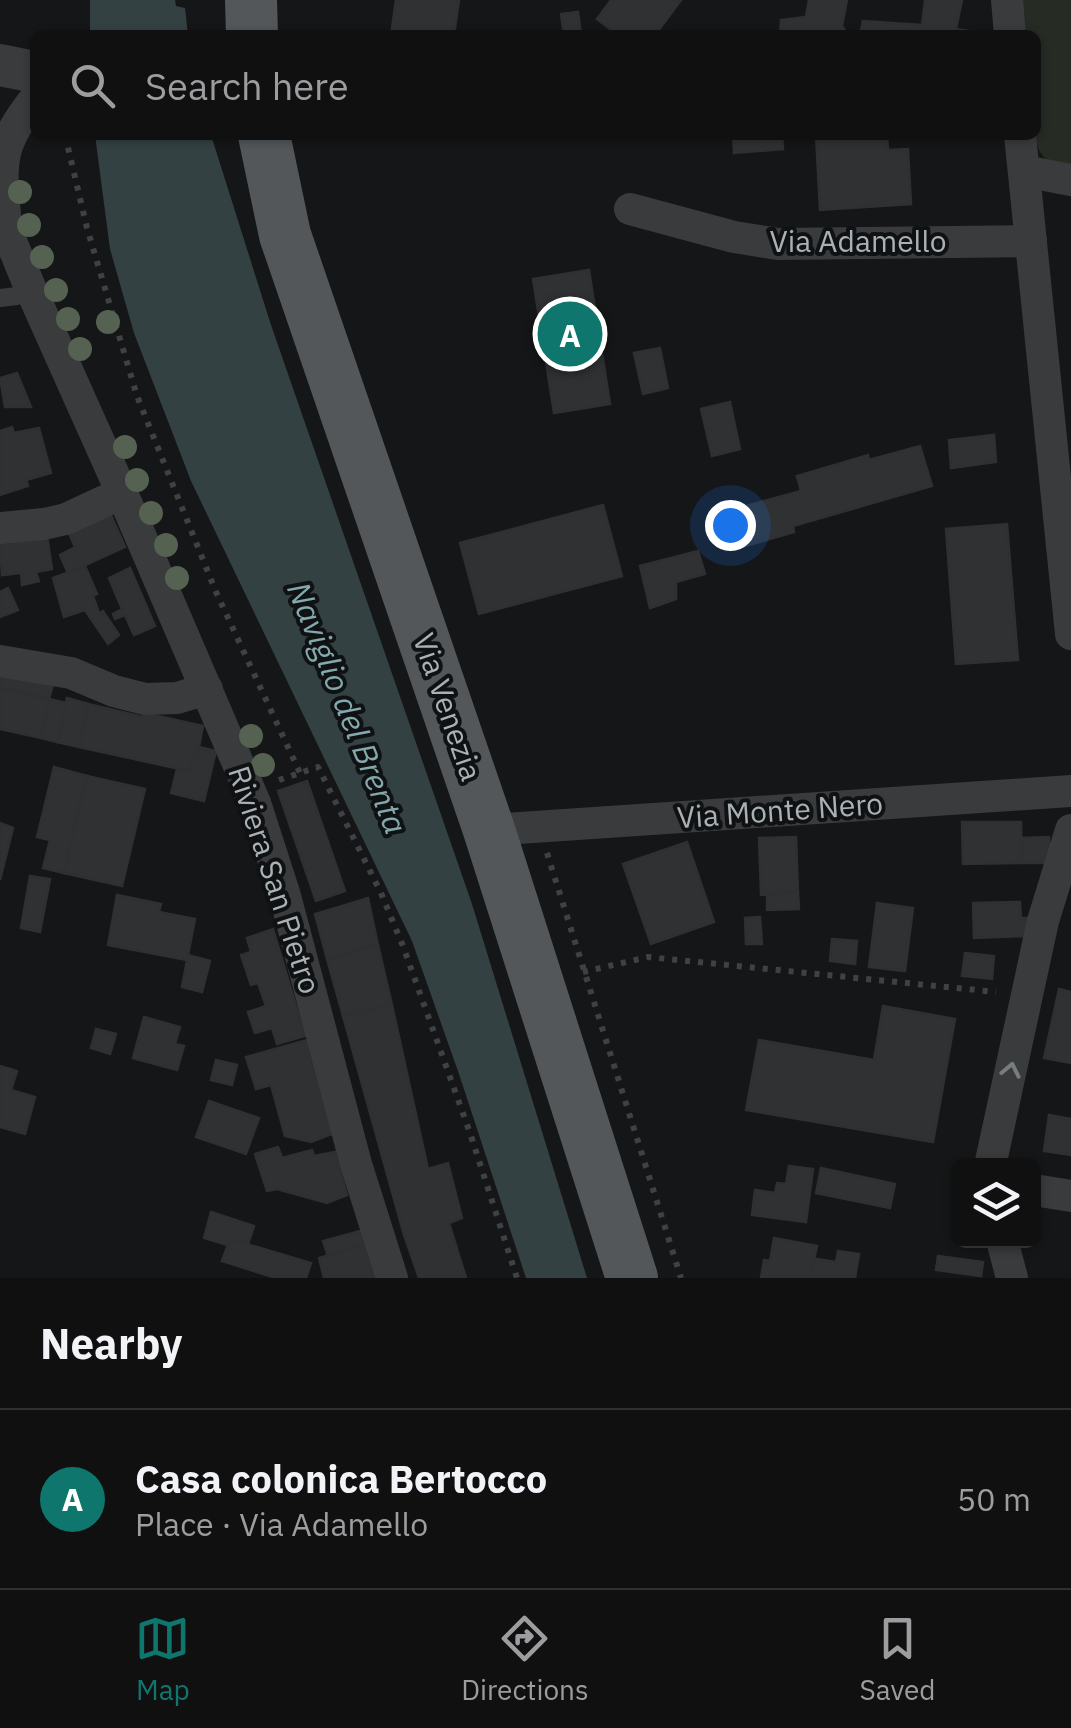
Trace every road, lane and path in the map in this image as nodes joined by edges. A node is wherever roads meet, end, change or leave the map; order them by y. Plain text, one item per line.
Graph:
1 (251, 0) edge
2 (1007, 0) edge
3 (252, 30) edge
4 (1010, 30) edge
5 (0, 65) edge
6 (30, 71) edge
7 (30, 105) edge
8 (66, 140) edge
9 (265, 140) edge
10 (1021, 140) edge
11 (1024, 172) junction
12 (1071, 180) edge
13 (0, 195) edge
14 (630, 209) dead end
15 (3, 225) edge
16 (1031, 241) junction
17 (16, 294) edge
18 (1062, 453) edge
19 (122, 493) junction
20 (0, 528) edge
21 (1071, 634) edge
22 (0, 661) edge
23 (207, 689) junction
24 (300, 773) junction
25 (250, 790) junction
26 (1071, 791) edge
27 (489, 830) junction
28 (1071, 830) edge
29 (583, 972) dead end
30 (1027, 995) junction
31 (992, 1158) edge
32 (1041, 1191) edge
33 (1071, 1196) edge
34 (1004, 1248) edge
35 (392, 1278) edge
36 (517, 1278) edge
37 (632, 1278) edge
38 (1012, 1278) edge

1 - 3 main road
2 - 4 street
5 - 6 street
7 - 15 street
8 - 24 path
9 - 27 main road, Via Venezia
10 - 11 street
11 - 12 street
11 - 16 street
13 - 15 street
14 - 16 street, Via Adamello
15 - 17 street, Riviera San Pietro
16 - 18 street
17 - 19 street, Riviera San Pietro
18 - 21 street
19 - 20 street
19 - 23 street, Riviera San Pietro
22 - 23 street
23 - 25 street, Riviera San Pietro
24 - 25 path
24 - 36 path
25 - 35 street, Riviera San Pietro
26 - 27 street, Via Monte Nero
27 - 37 main road, Via Venezia
28 - 30 street
29 - 30 path
31 -> 30 street
32 - 33 street
34 - 38 street

